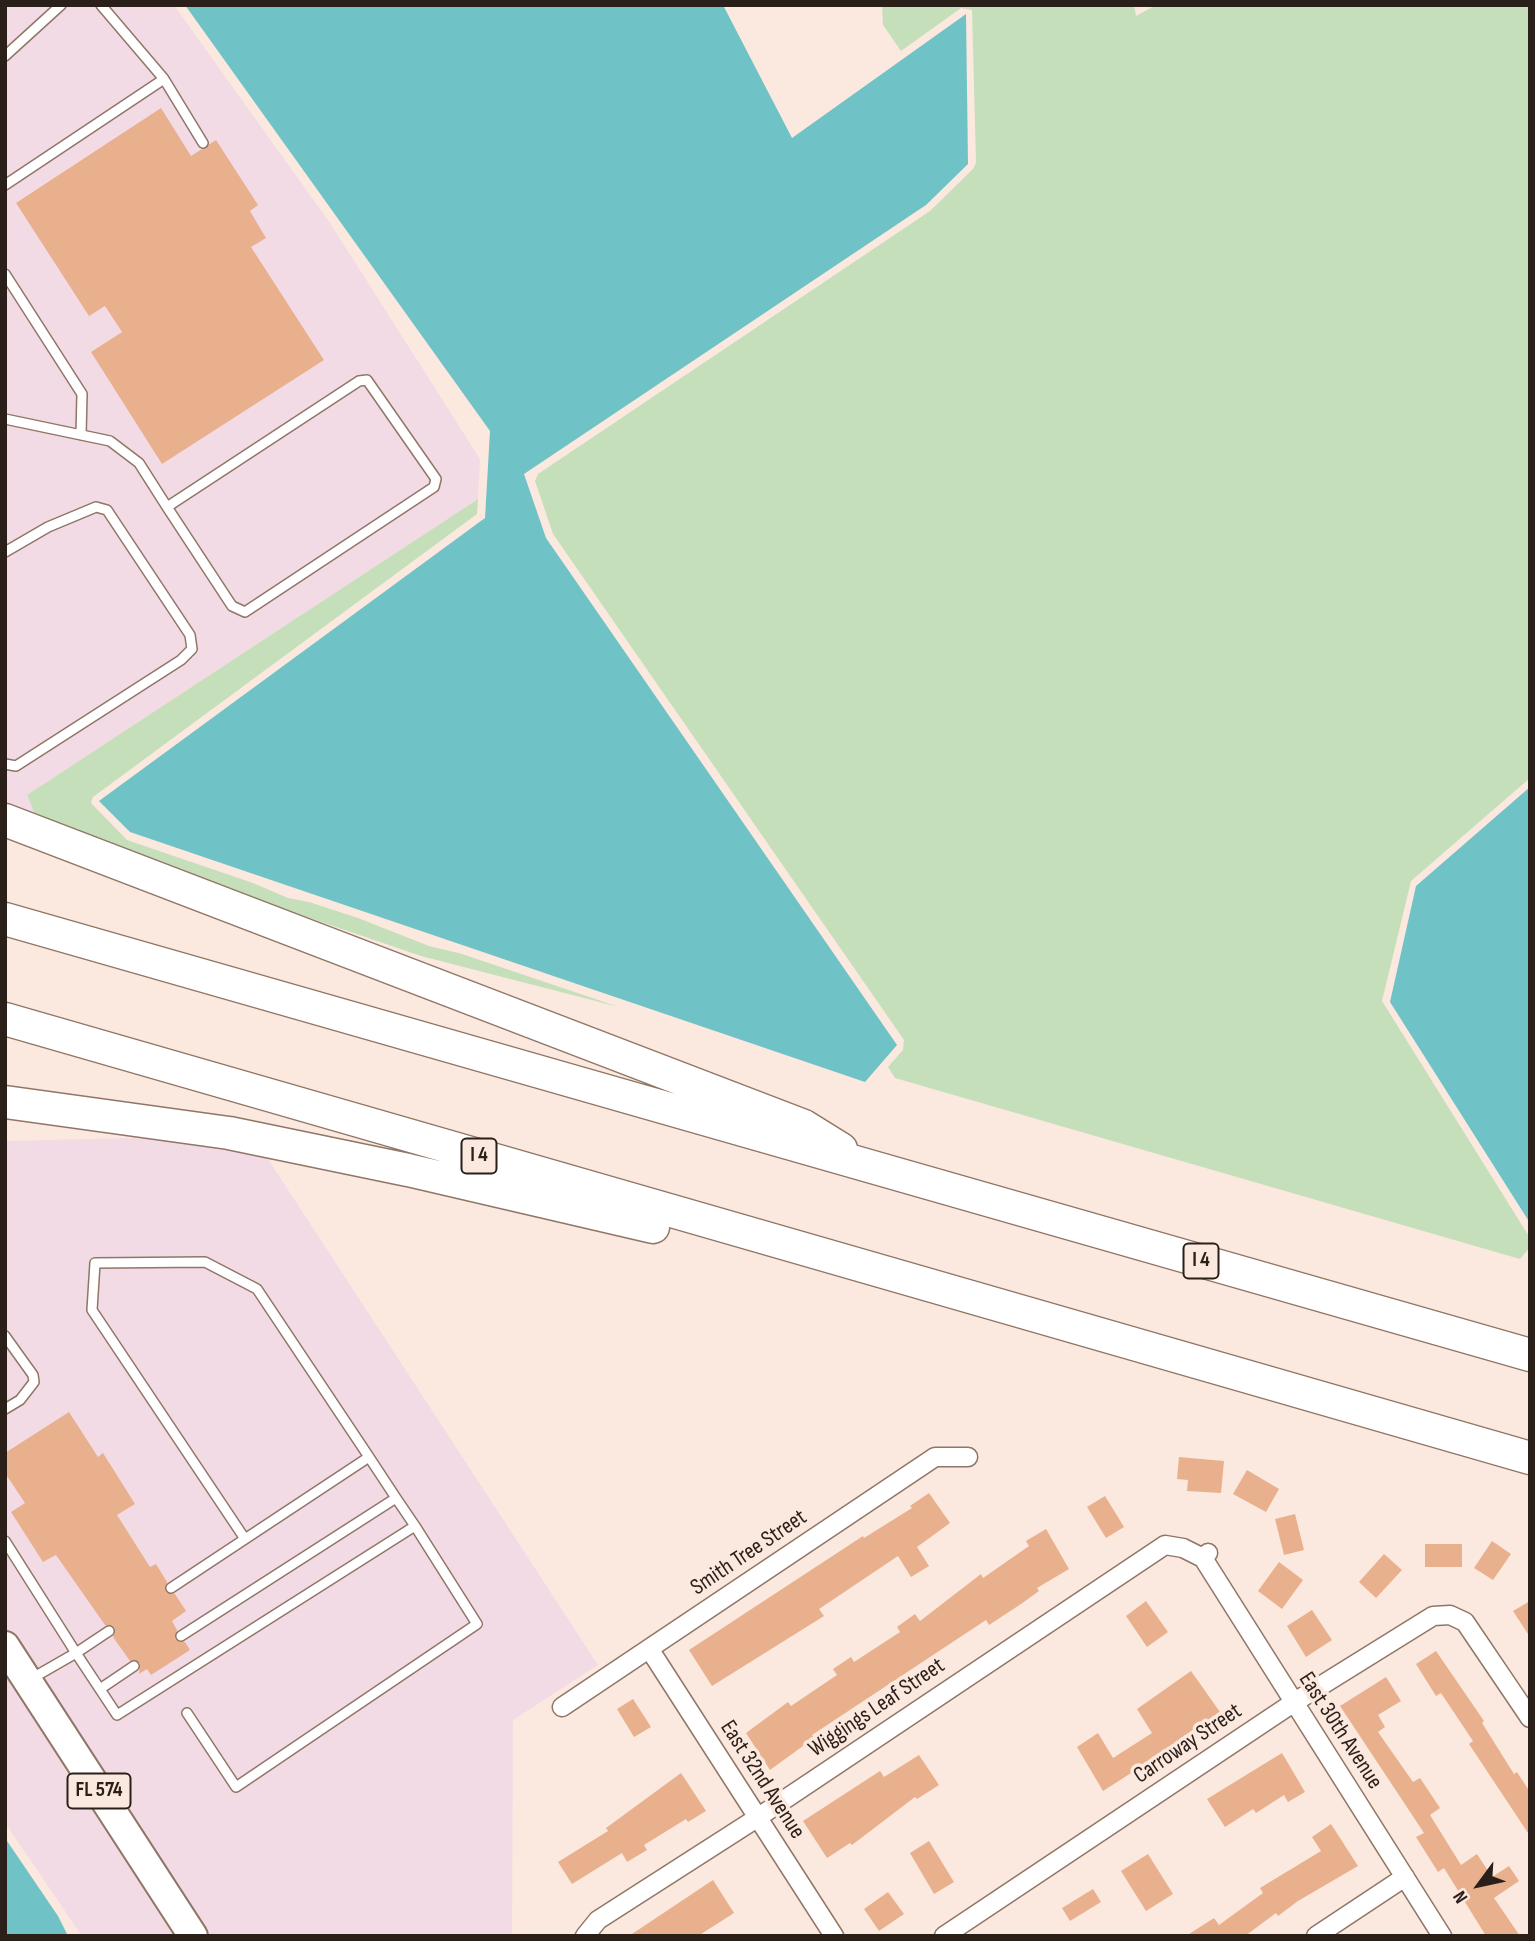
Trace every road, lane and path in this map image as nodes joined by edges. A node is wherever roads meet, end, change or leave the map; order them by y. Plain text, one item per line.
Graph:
1 (61, 5) edge
2 (101, 5) edge
3 (5, 56) edge
4 (164, 79) junction
5 (203, 143) dead end
6 (5, 186) edge
7 (5, 274) edge
8 (5, 419) edge
9 (81, 435) junction
10 (167, 507) junction
11 (5, 552) edge
12 (5, 764) edge
13 (5, 820) edge
14 (5, 919) edge
15 (5, 1019) edge
16 (5, 1102) edge
17 (872, 1168) junction
18 (952, 1293) junction
19 (5, 1336) edge
20 (1530, 1355) edge
21 (5, 1409) edge
22 (369, 1457) junction
23 (968, 1457) dead end
24 (1530, 1458) edge
25 (396, 1497) junction
26 (415, 1526) junction
27 (245, 1539) junction
28 (5, 1541) edge
29 (1205, 1556) joint
30 (171, 1588) dead end
31 (109, 1631) dead end
32 (181, 1636) dead end
33 (5, 1646) edge
34 (650, 1650) junction
35 (76, 1653) junction
36 (134, 1666) dead end
37 (28, 1681) junction
38 (100, 1689) junction
39 (1293, 1703) junction
40 (562, 1707) dead end
41 (187, 1713) dead end
42 (1530, 1718) edge
43 (757, 1818) junction
44 (1405, 1877) junction
45 (193, 1936) edge
46 (585, 1936) edge
47 (834, 1936) edge
48 (944, 1936) edge
49 (1316, 1936) edge
50 (1442, 1936) edge

1 - 3 lane
2 - 4 lane
4 - 5 lane
4 - 6 lane
7 - 9 lane
8 - 9 lane
9 - 10 lane
10 - 10 lane
11 - 12 lane
13 - 17 highway
14 - 17 highway, I 4
15 - 18 highway, I 4
16 - 18 highway
17 - 20 highway, I 4
18 - 24 highway, I 4
19 - 21 lane
22 - 25 lane
22 - 27 lane
22 - 27 lane
23 - 34 street, Smith Tree Street
25 - 26 lane
25 - 32 lane
26 - 38 lane
26 - 41 lane
27 - 30 lane
28 - 35 lane
29 - 39 street, East 30th Avenue
29 - 43 street, Wiggings Leaf Street
31 - 35 lane
33 - 37 main road, FL 574
34 - 40 street, Smith Tree Street
34 - 43 street, East 32nd Avenue
35 - 37 lane
35 - 38 lane
36 - 38 lane
37 - 45 main road, FL 574
39 - 42 street, Carroway Street
39 - 44 street, East 30th Avenue
39 - 48 street, Carroway Street
43 - 46 street, Wiggings Leaf Street
43 - 47 street, East 32nd Avenue
44 - 49 street
44 - 50 street, East 30th Avenue

